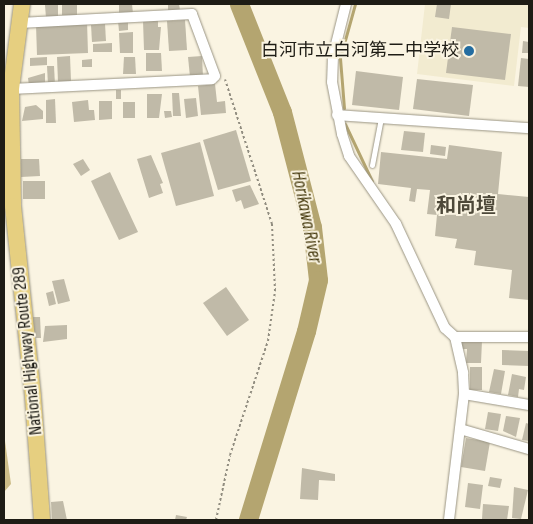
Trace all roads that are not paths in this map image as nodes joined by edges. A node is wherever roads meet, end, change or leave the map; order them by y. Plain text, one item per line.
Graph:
1 (22, 4) edge
2 (145, 4) edge
3 (346, 4) edge
4 (145, 16) junction
5 (19, 23) junction
6 (11, 89) junction
7 (7, 108) edge
8 (337, 115) junction
9 (381, 118) junction
10 (529, 128) edge
11 (7, 138) edge
12 (372, 165) dead end
13 (8, 206) edge
14 (455, 337) junction
15 (529, 337) edge
16 (464, 394) junction
17 (529, 405) edge
18 (460, 430) junction
19 (529, 449) edge
20 (42, 520) edge
21 (449, 520) edge

1 - 5 highway, National Highway Route 289
2 - 4 street
3 - 8 street
4 - 5 street
4 - 6 street
5 - 6 highway, National Highway Route 289
6 - 7 highway, National Highway Route 289
7 - 11 highway, National Highway Route 289
8 - 9 street
8 - 14 street
9 - 10 street
9 - 12 lane
11 - 13 highway, National Highway Route 289
13 - 20 highway, National Highway Route 289
14 - 15 street
14 - 16 street
16 - 17 street
16 - 18 street
18 - 19 street
18 - 21 street

